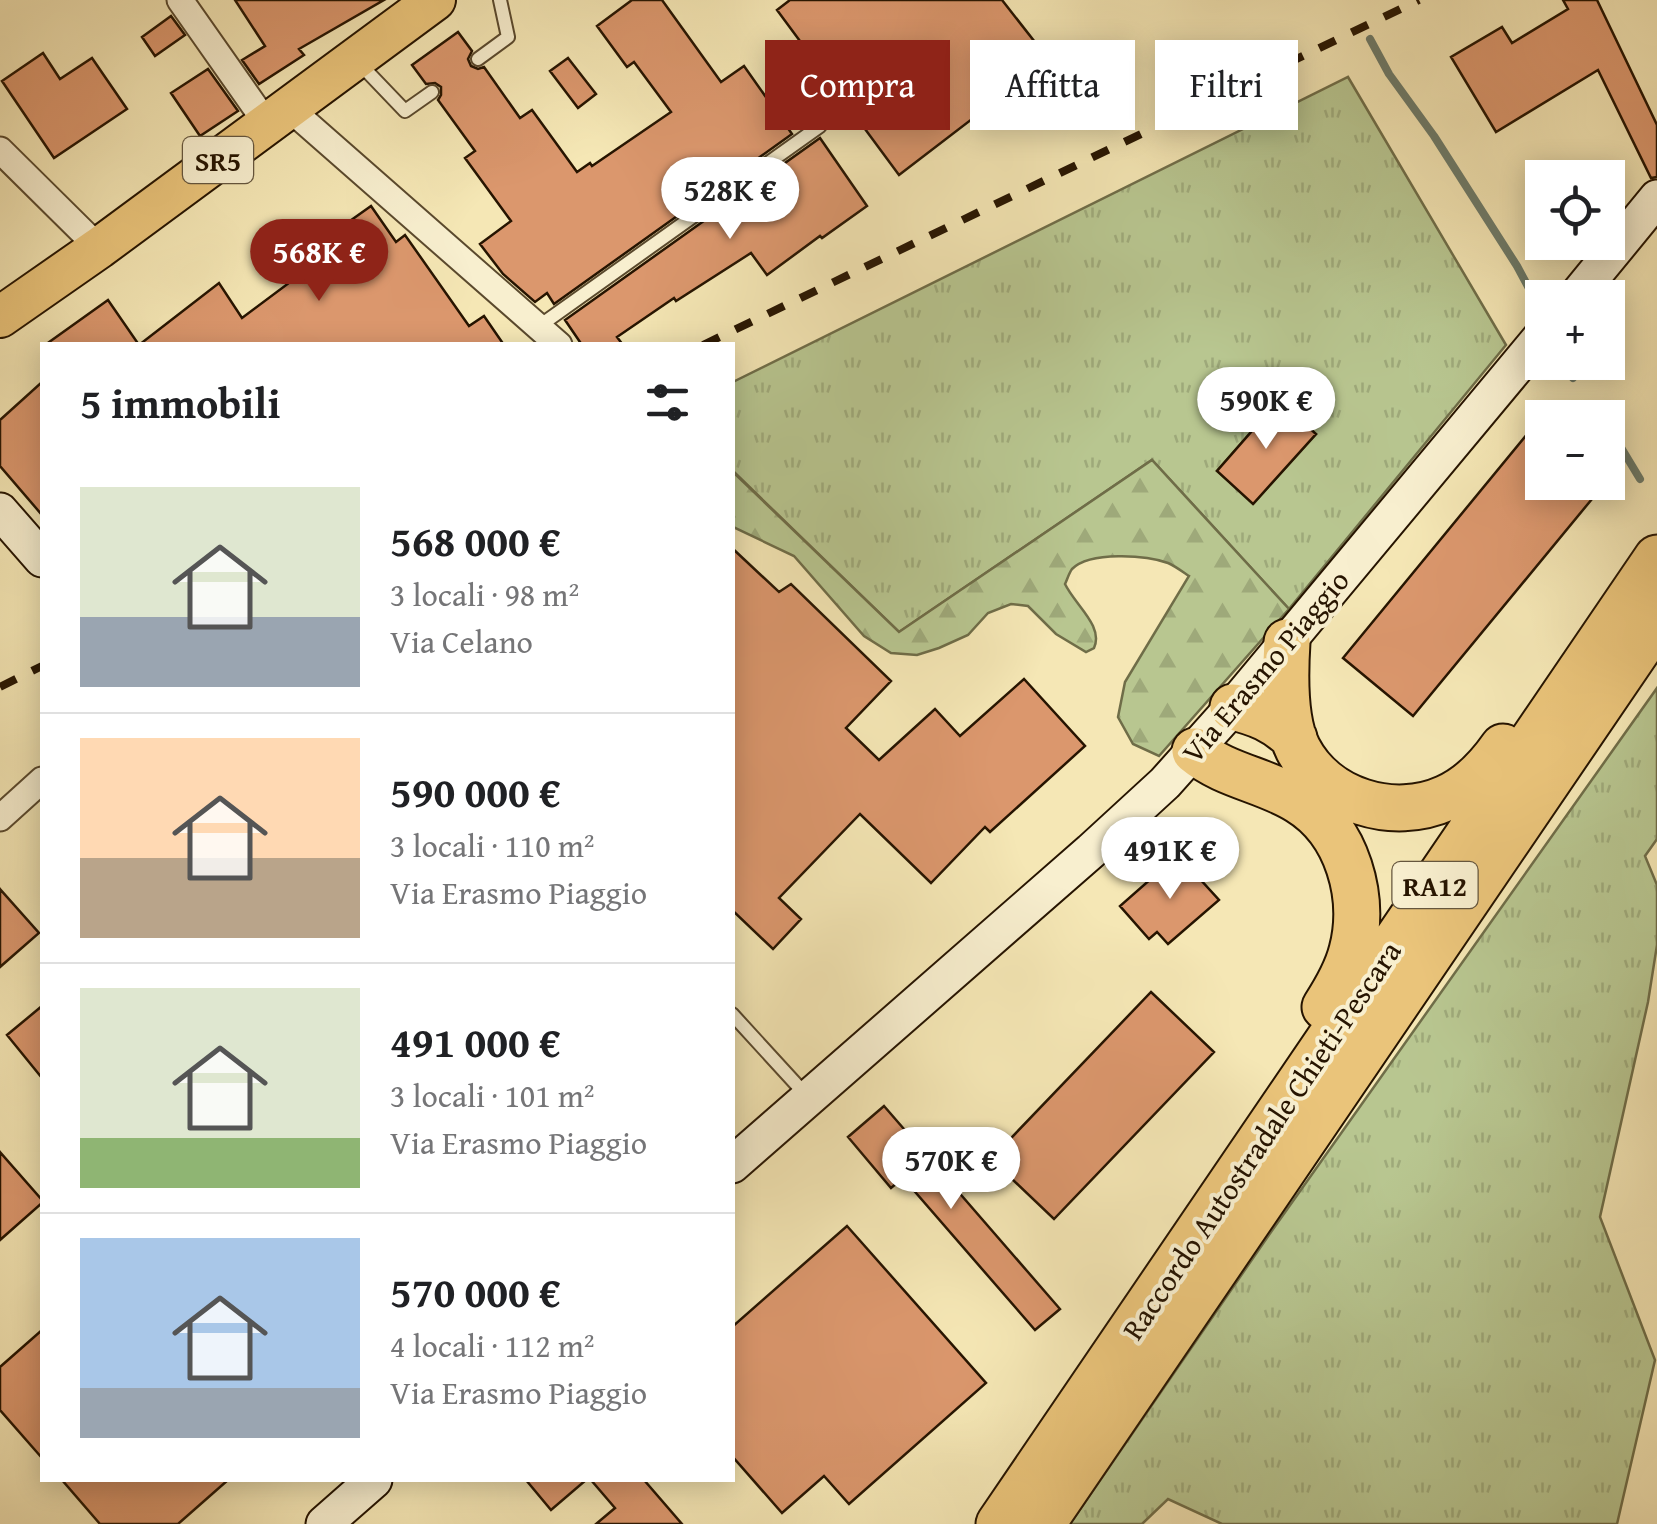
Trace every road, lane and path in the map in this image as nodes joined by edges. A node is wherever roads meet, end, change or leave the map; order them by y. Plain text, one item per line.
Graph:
1 (180, 0) edge
2 (434, 0) edge
3 (500, 0) edge
4 (355, 59) junction
5 (478, 59) dead end
6 (432, 92) dead end
7 (278, 116) junction
8 (814, 130) edge
9 (0, 150) edge
10 (1657, 198) edge
11 (99, 248) junction
12 (1590, 280) edge
13 (0, 317) edge
14 (538, 327) junction
15 (556, 342) edge
16 (1525, 356) edge
17 (0, 511) edge
18 (40, 557) edge
19 (1657, 558) edge
20 (1657, 621) edge
21 (1608, 629) junction
22 (1287, 642) junction
23 (1657, 657) edge
24 (1232, 707) junction
25 (1597, 710) junction
26 (1294, 738) junction
27 (1195, 751) junction
28 (40, 782) edge
29 (0, 818) edge
30 (735, 1017) edge
31 (809, 1098) junction
32 (1262, 1140) junction
33 (735, 1162) edge
34 (372, 1482) edge
35 (324, 1524) edge
36 (999, 1524) edge
37 (1042, 1524) edge

1 - 7 street
2 - 4 main road, SR5
3 - 5 lane
4 - 6 lane
4 - 7 main road, SR5
7 - 11 main road, SR5
7 - 14 street
8 - 14 lane
9 - 11 street
10 - 12 street
11 - 13 main road, SR5
14 - 15 street
16 - 22 street, Via Erasmo Piaggio
17 - 18 street
19 - 21 highway, Raccordo Autostradale Chieti-Pescara / RA12
20 - 25 highway, Raccordo Autostradale Chieti-Pescara / RA12
21 - 26 highway
21 - 32 highway, Raccordo Autostradale Chieti-Pescara / RA12
22 - 24 street, Via Erasmo Piaggio
22 - 26 highway
23 - 25 highway
24 - 26 highway
24 - 27 street, Via Erasmo Piaggio
25 - 37 highway, Raccordo Autostradale Chieti-Pescara / RA12
27 - 31 street, Via Erasmo Piaggio
27 - 32 highway
28 - 29 street
30 - 31 lane
31 - 33 street, Via Erasmo Piaggio
32 - 36 highway, Raccordo Autostradale Chieti-Pescara / RA12
34 - 35 street

